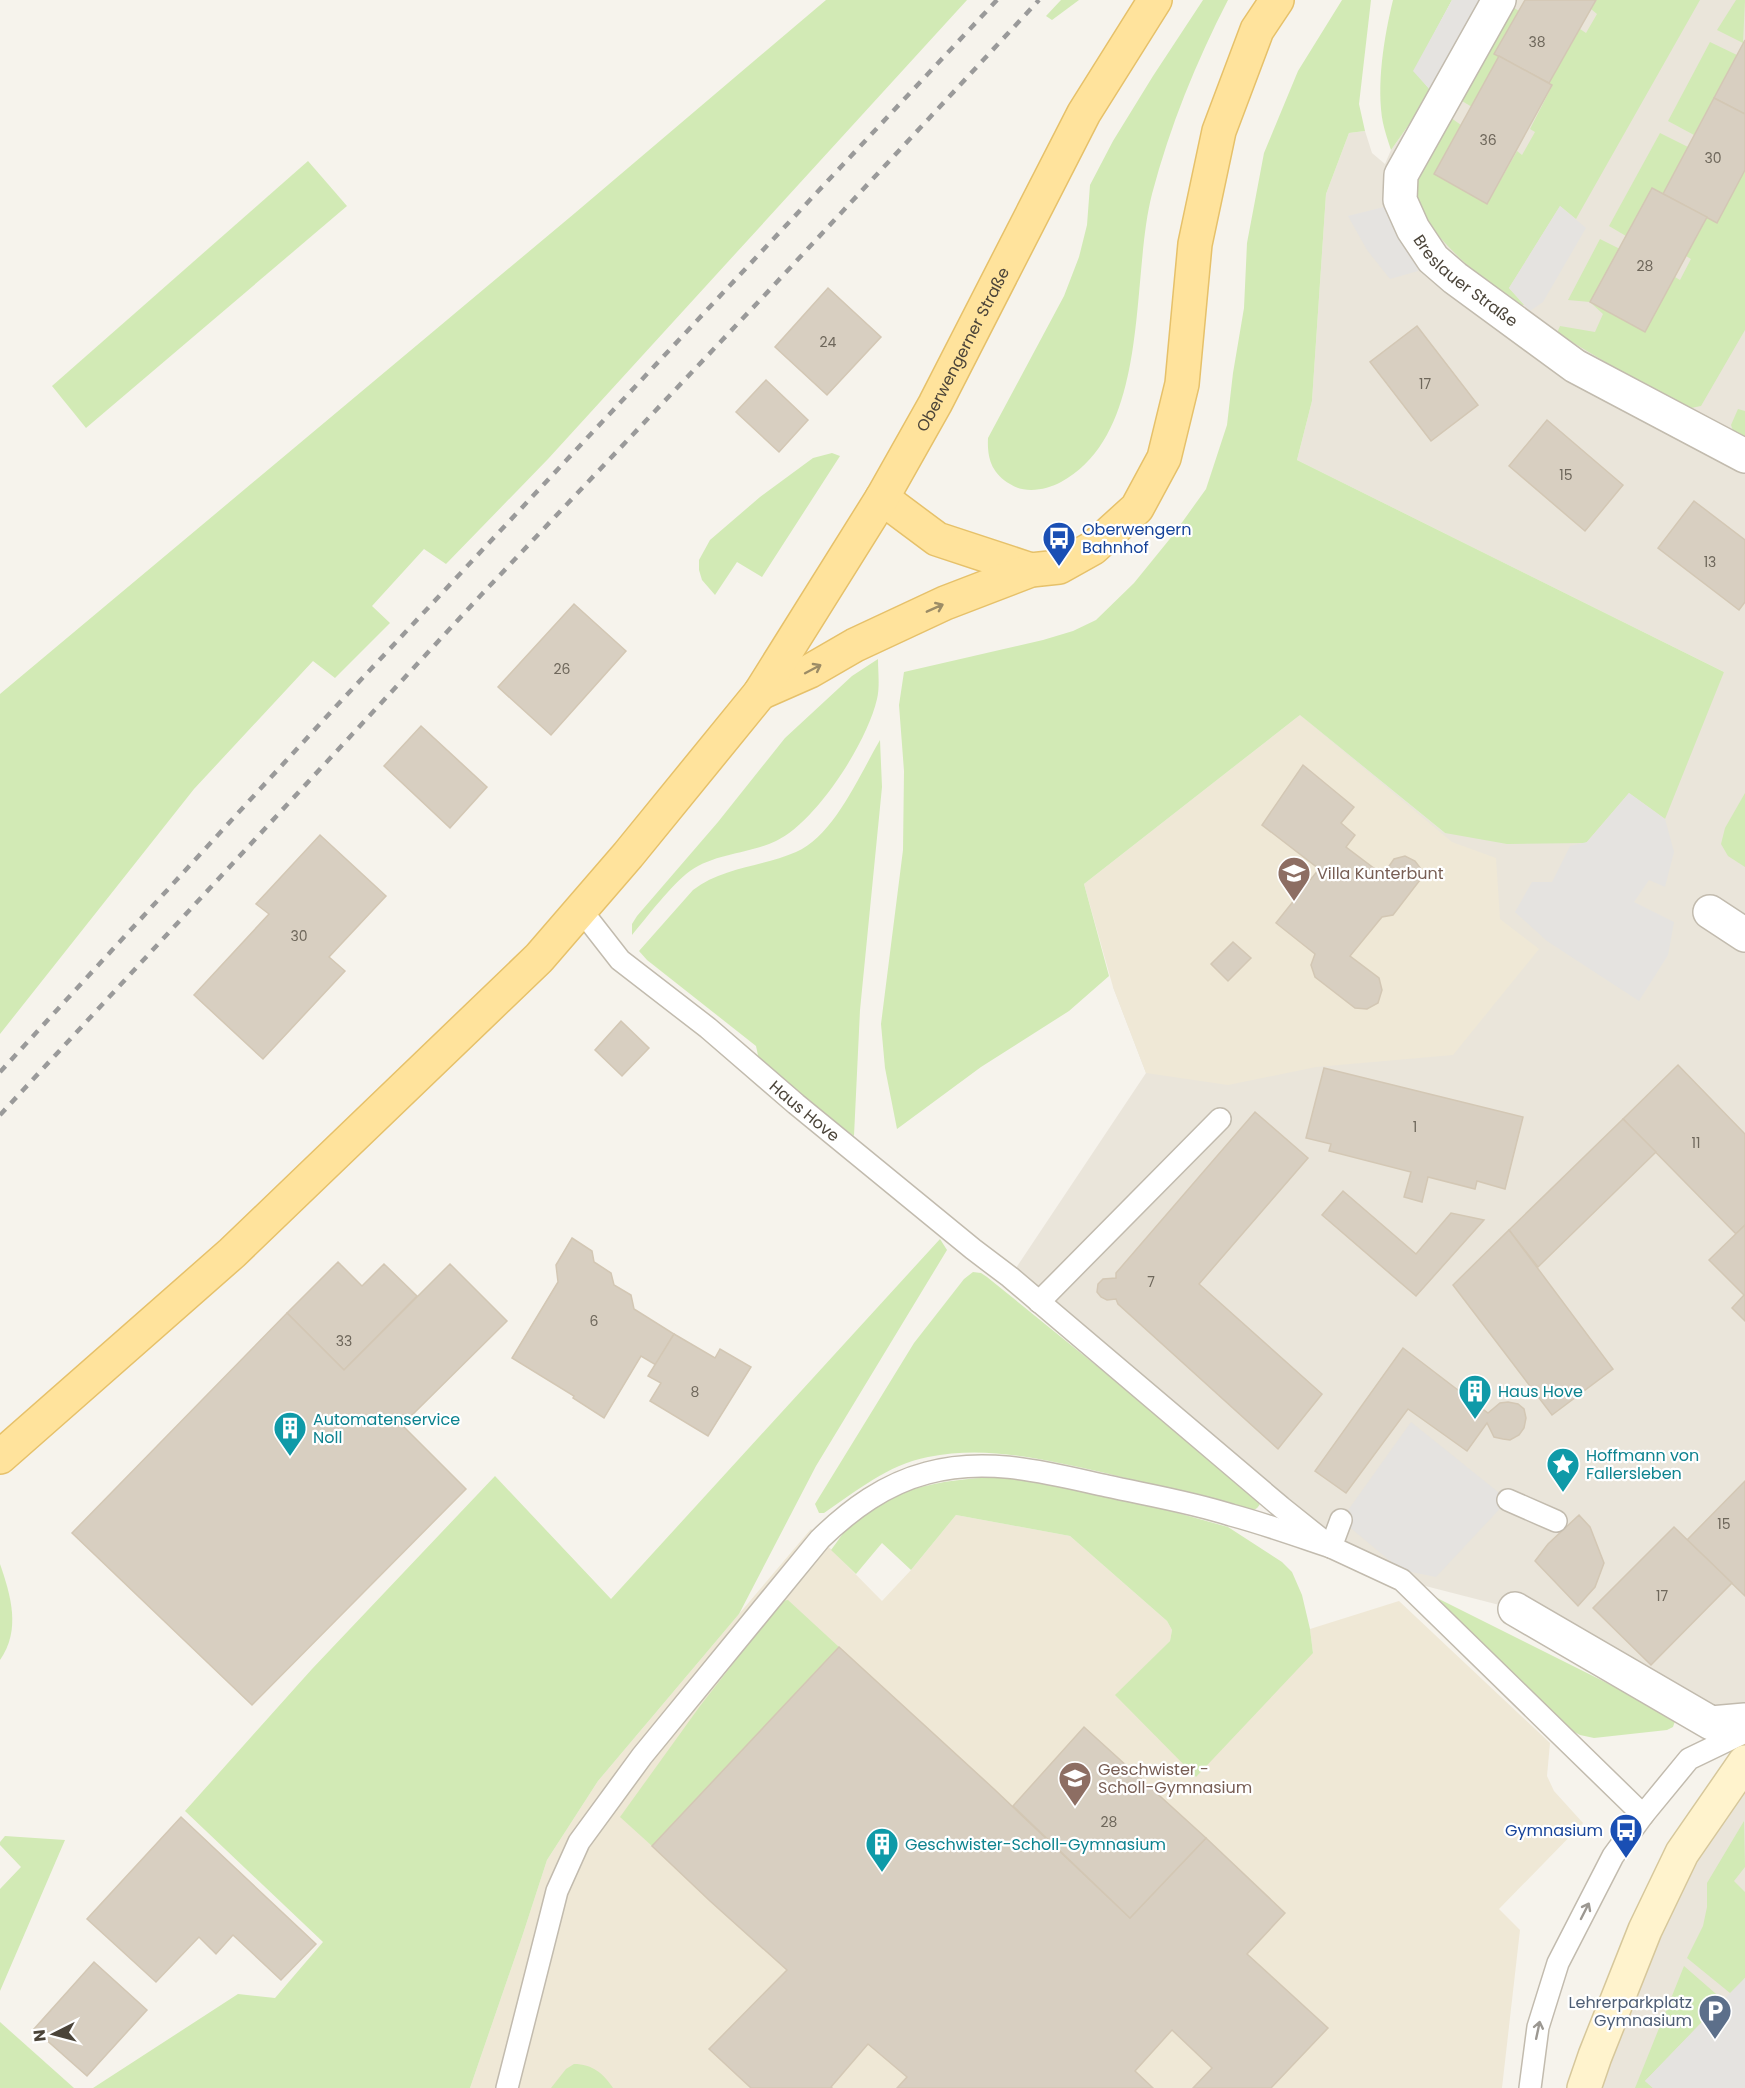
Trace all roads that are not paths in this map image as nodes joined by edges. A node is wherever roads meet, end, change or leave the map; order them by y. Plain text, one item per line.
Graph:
1 (1155, 0) edge
2 (1277, 0) edge
3 (1499, 0) edge
4 (1745, 456) edge
5 (882, 498) junction
6 (1031, 570) junction
7 (760, 693) junction
8 (580, 910) junction
9 (1710, 912) dead end
10 (1745, 935) edge
11 (1220, 1119) dead end
12 (1039, 1302) junction
13 (0, 1456) edge
14 (1508, 1500) dead end
15 (1341, 1520) dead end
16 (1556, 1521) dead end
17 (1331, 1547) junction
18 (1515, 1609) dead end
19 (1745, 1720) edge
20 (1745, 1732) edge
21 (1745, 1762) edge
22 (1643, 1815) junction
23 (507, 2088) edge
24 (1530, 2088) edge
25 (1584, 2088) edge

1 - 5 main road, Oberwengerner Straße
2 - 6 main road
3 - 4 street, Breslauer Straße
5 - 6 main road
5 - 7 main road, Oberwengerner Straße
7 -> 6 main road
7 - 8 main road, Oberwengerner Straße
8 - 12 lane, Haus Hove
8 - 13 main road, Oberwengerner Straße
9 - 10 street
11 - 12 lane
12 - 17 lane, Haus Hove
14 - 16 lane
15 - 17 lane
17 - 22 lane, Haus Hove
17 - 23 lane
18 - 19 street
20 - 22 lane
21 - 25 street
24 -> 22 lane

